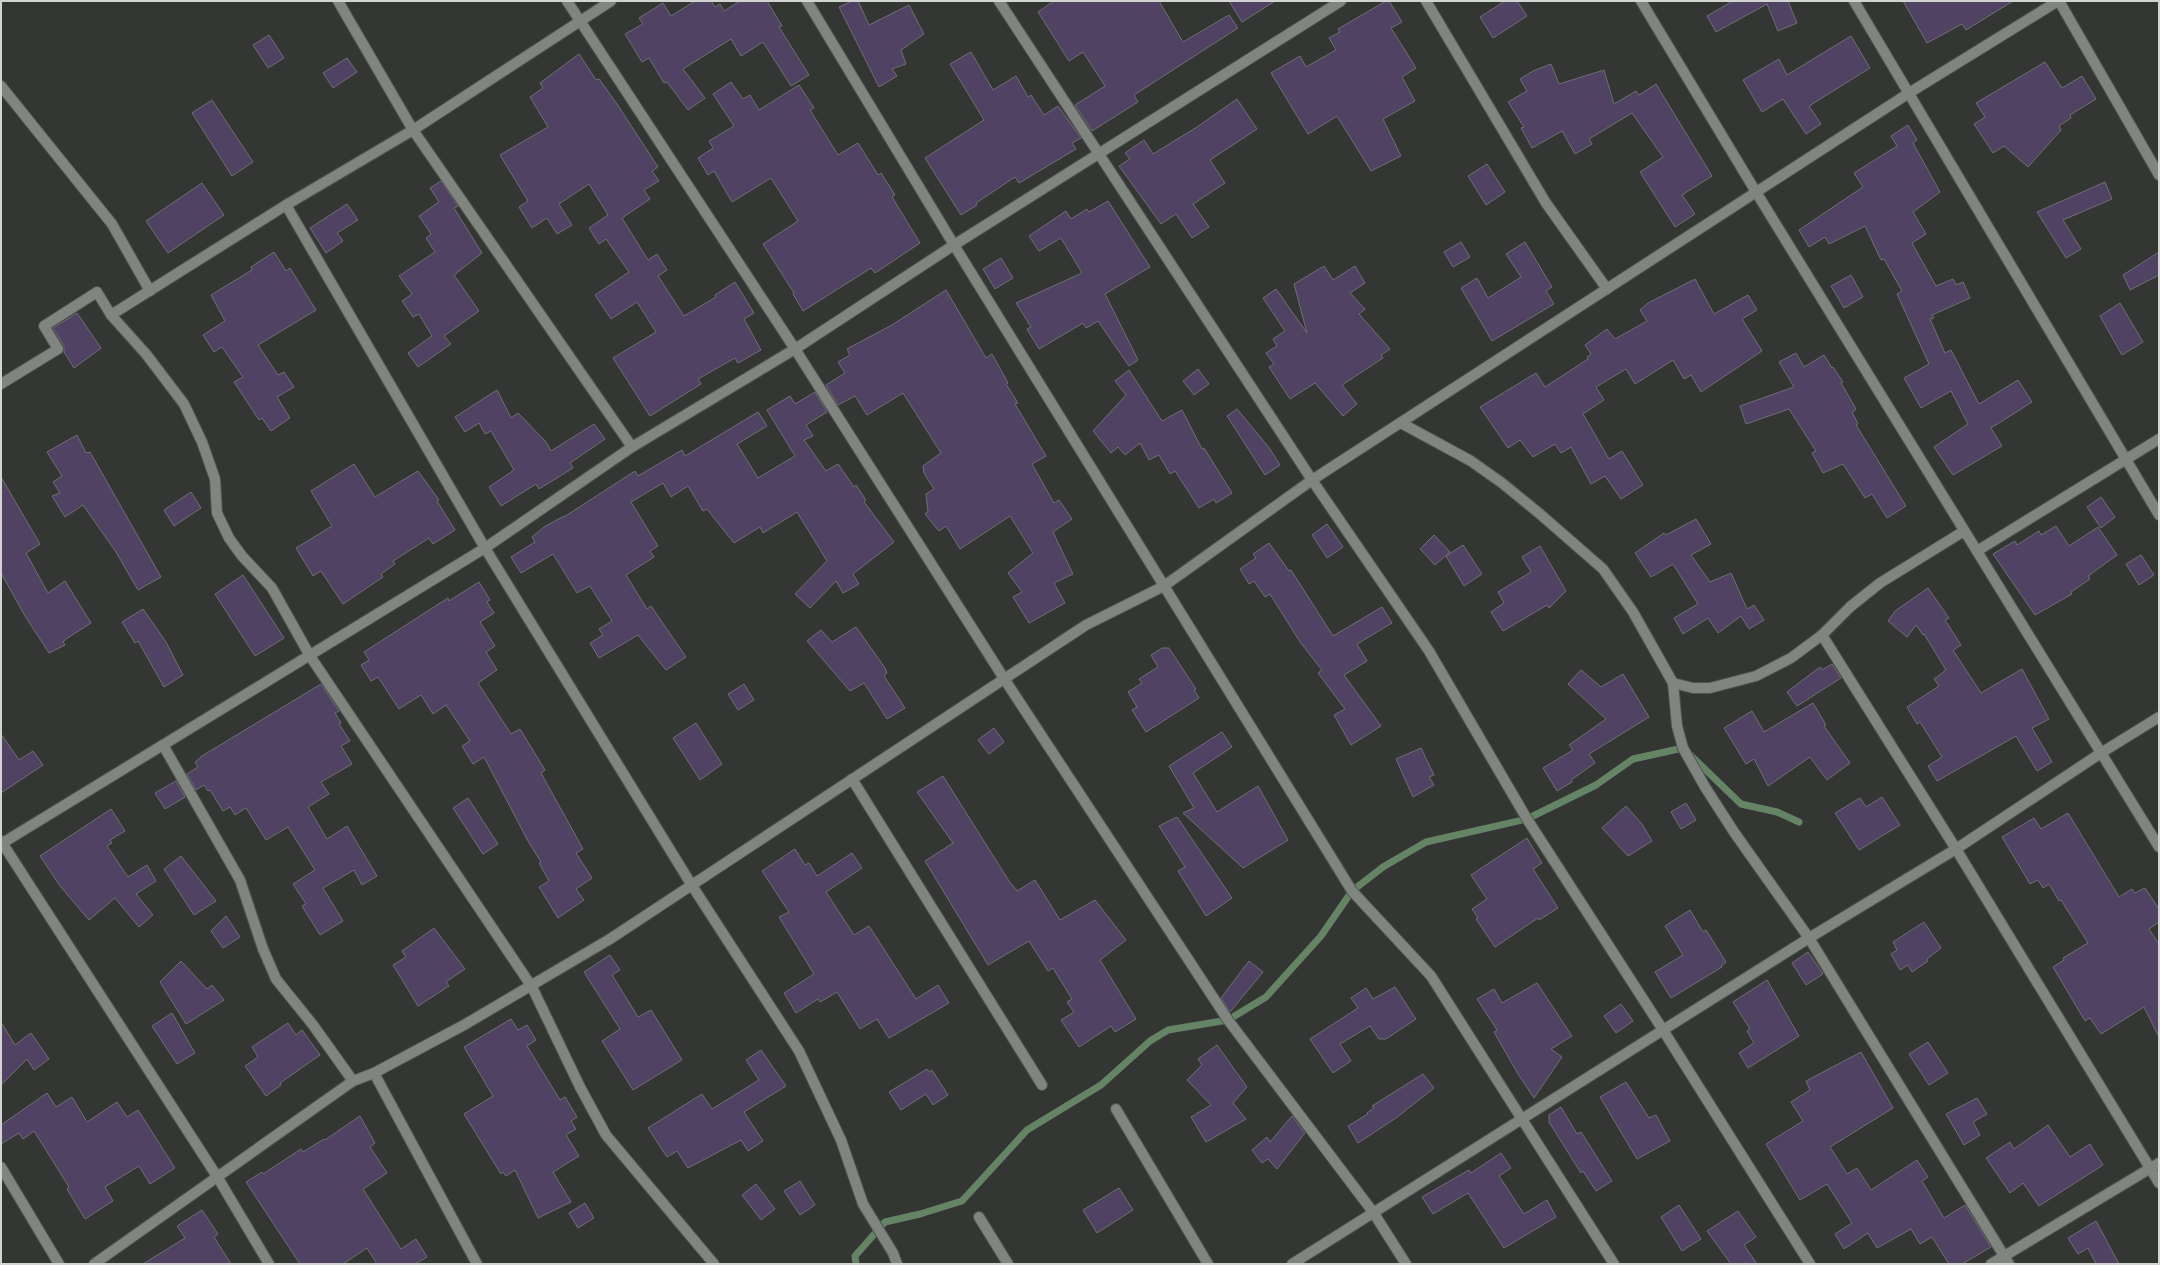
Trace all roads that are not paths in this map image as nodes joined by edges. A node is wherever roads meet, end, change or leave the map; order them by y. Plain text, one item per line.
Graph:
1 (338, 1) edge
2 (567, 1) edge
3 (611, 1) edge
4 (807, 1) edge
5 (999, 1) edge
6 (1341, 1) edge
7 (1426, 1) edge
8 (1641, 1) edge
9 (1854, 1) edge
10 (2058, 1) edge
11 (579, 21) junction
12 (1, 86) edge
13 (1909, 93) junction
14 (413, 130) junction
15 (1099, 153) junction
16 (2159, 175) edge
17 (1756, 192) junction
18 (286, 205) junction
19 (954, 245) junction
20 (1607, 289) junction
21 (150, 291) junction
22 (111, 315) junction
23 (795, 349) junction
24 (1, 384) edge
25 (1401, 423) junction
26 (2159, 439) edge
27 (632, 447) junction
28 (2126, 460) junction
29 (1312, 480) junction
30 (2159, 515) edge
31 (1964, 531) junction
32 (485, 548) junction
33 (1977, 551) junction
34 (1164, 586) junction
35 (1822, 635) junction
36 (310, 656) junction
37 (1005, 680) junction
38 (1673, 684) junction
39 (2159, 717) edge
40 (163, 745) junction
41 (2101, 753) junction
42 (852, 779) junction
43 (1, 843) edge
44 (2159, 847) edge
45 (1956, 849) junction
46 (690, 884) junction
47 (1809, 938) junction
48 (532, 987) junction
49 (1664, 1030) junction
50 (374, 1073) junction
51 (353, 1081) junction
52 (1042, 1086) dead end
53 (1116, 1109) dead end
54 (1521, 1120) junction
55 (2159, 1162) edge
56 (1, 1167) edge
57 (2150, 1168) junction
58 (218, 1178) junction
59 (2159, 1183) edge
60 (1373, 1212) junction
61 (979, 1217) dead end
62 (2007, 1260) edge
63 (59, 1264) edge
64 (94, 1264) edge
65 (269, 1264) edge
66 (477, 1264) edge
67 (714, 1264) edge
68 (897, 1264) edge
69 (1008, 1264) edge
70 (1208, 1264) edge
71 (1292, 1264) edge
72 (1406, 1264) edge
73 (1614, 1264) edge
74 (1810, 1264) edge
75 (1990, 1264) edge

1 - 14 street
2 - 11 street
3 - 11 street
4 - 19 street
5 - 15 street
6 - 15 street
7 - 20 street
8 - 17 street
9 - 13 street
10 - 13 street
10 - 16 street
11 - 14 street
11 - 23 street
12 - 21 street
13 - 17 street
13 - 28 street
14 - 18 street
14 - 27 street
15 - 19 street
15 - 29 street
17 - 20 street
17 - 31 street
18 - 21 street
18 - 32 street
19 - 23 street
19 - 34 street
20 - 25 street
21 - 22 street
22 - 24 street
22 - 36 street
23 - 27 street
23 - 37 street
25 - 29 street
25 - 38 street
26 - 28 street
27 - 32 street
28 - 30 street
28 - 33 street
29 - 34 street
29 - 49 street
31 - 33 street
31 - 35 street
32 - 36 street
32 - 46 street
33 - 41 street
34 - 37 street
34 - 54 street
35 - 38 street
35 - 45 street
36 - 40 street
36 - 48 street
37 - 42 street
37 - 60 street
38 - 47 street
39 - 41 street
40 - 43 street
40 - 51 street
41 - 44 street
41 - 45 street
42 - 46 street
42 - 52 street
43 - 58 street
45 - 47 street
45 - 57 street
46 - 48 street
46 - 68 street
47 - 49 street
47 - 62 street
48 - 50 street
48 - 67 street
49 - 54 street
49 - 74 street
50 - 51 street
50 - 66 street
51 - 58 street
53 - 70 street
54 - 60 street
54 - 73 street
55 - 57 street
56 - 63 street
57 - 59 street
57 - 62 street
58 - 64 street
58 - 65 street
60 - 71 street
60 - 72 street
61 - 69 street
62 - 75 street

